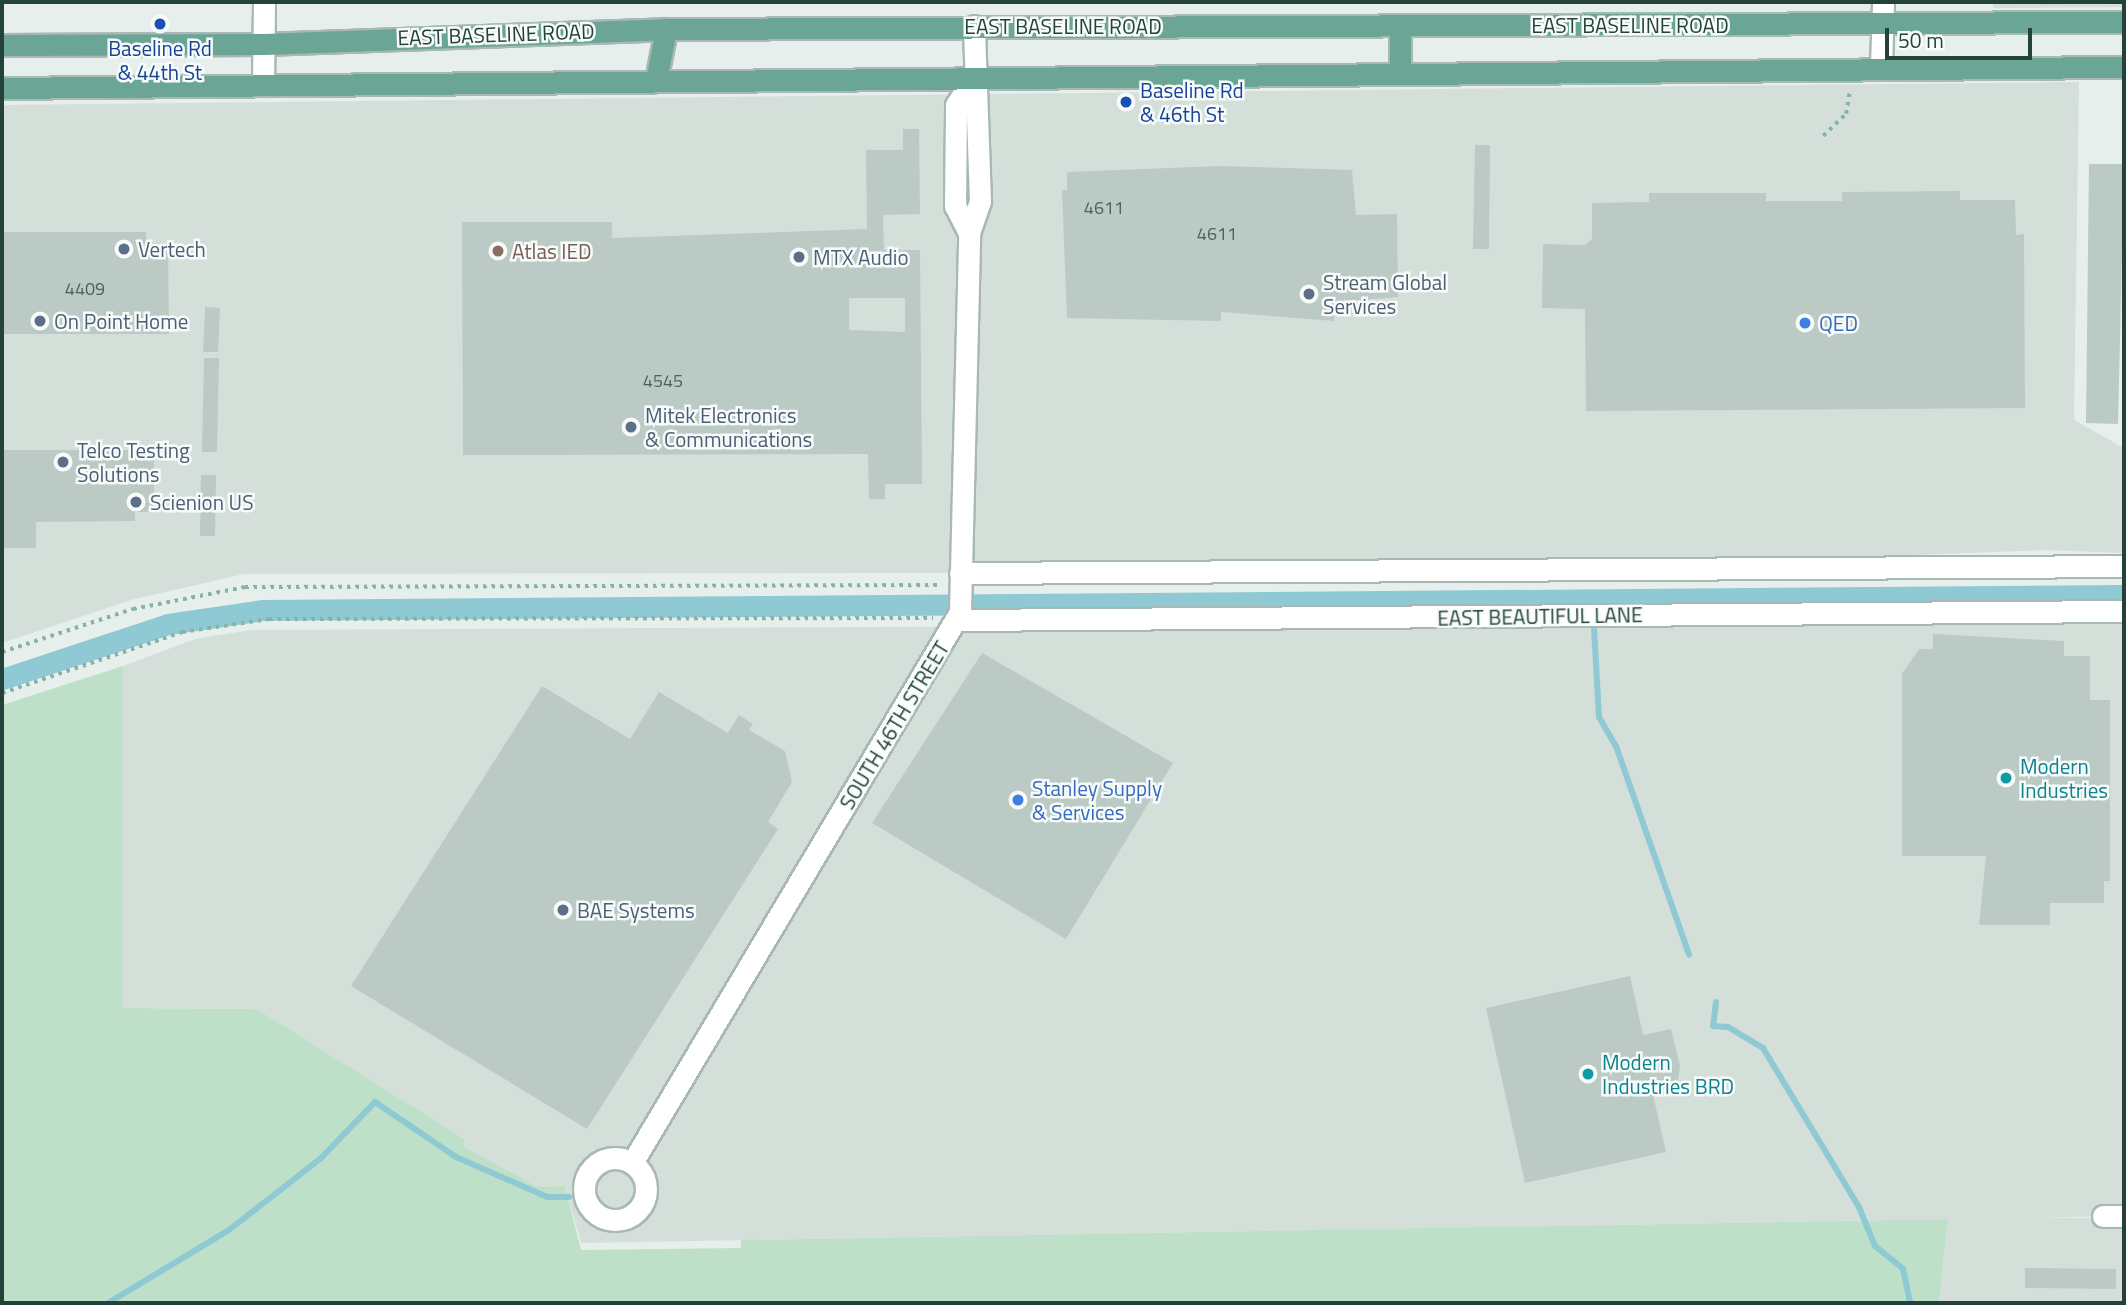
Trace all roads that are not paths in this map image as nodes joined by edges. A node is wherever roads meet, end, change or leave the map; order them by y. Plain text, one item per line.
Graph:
1 (264, 2) edge
2 (1883, 2) edge
3 (2124, 22) edge
4 (1400, 25) junction
5 (1882, 25) junction
6 (974, 26) junction
7 (666, 29) junction
8 (264, 44) junction
9 (2, 46) edge
10 (1881, 68) junction
11 (2124, 68) edge
12 (1400, 72) junction
13 (973, 79) junction
14 (656, 81) junction
15 (264, 85) junction
16 (2, 88) edge
17 (2124, 566) edge
18 (960, 596) junction
19 (2124, 611) edge
20 (632, 1163) dead end
21 (2102, 1216) dead end
22 (2124, 1216) edge

1 - 8 street
2 - 5 street
3 - 5 main road, EAST BASELINE ROAD
4 - 5 main road, EAST BASELINE ROAD
4 - 6 main road, EAST BASELINE ROAD
4 - 12 main road
5 - 10 street
6 - 7 main road, EAST BASELINE ROAD
6 - 13 street, SOUTH 46TH STREET
7 - 8 main road, EAST BASELINE ROAD
7 - 14 main road
8 - 9 main road, EAST BASELINE ROAD
8 - 15 street
10 - 11 main road, EAST BASELINE ROAD
10 - 12 main road, EAST BASELINE ROAD
12 - 13 main road, EAST BASELINE ROAD
13 - 14 main road, EAST BASELINE ROAD
13 - 18 street, SOUTH 46TH STREET
14 - 15 main road, EAST BASELINE ROAD
15 - 16 main road, EAST BASELINE ROAD
17 - 18 street
18 - 19 street, EAST BEAUTIFUL LANE
18 - 20 street, SOUTH 46TH STREET
21 - 22 street

